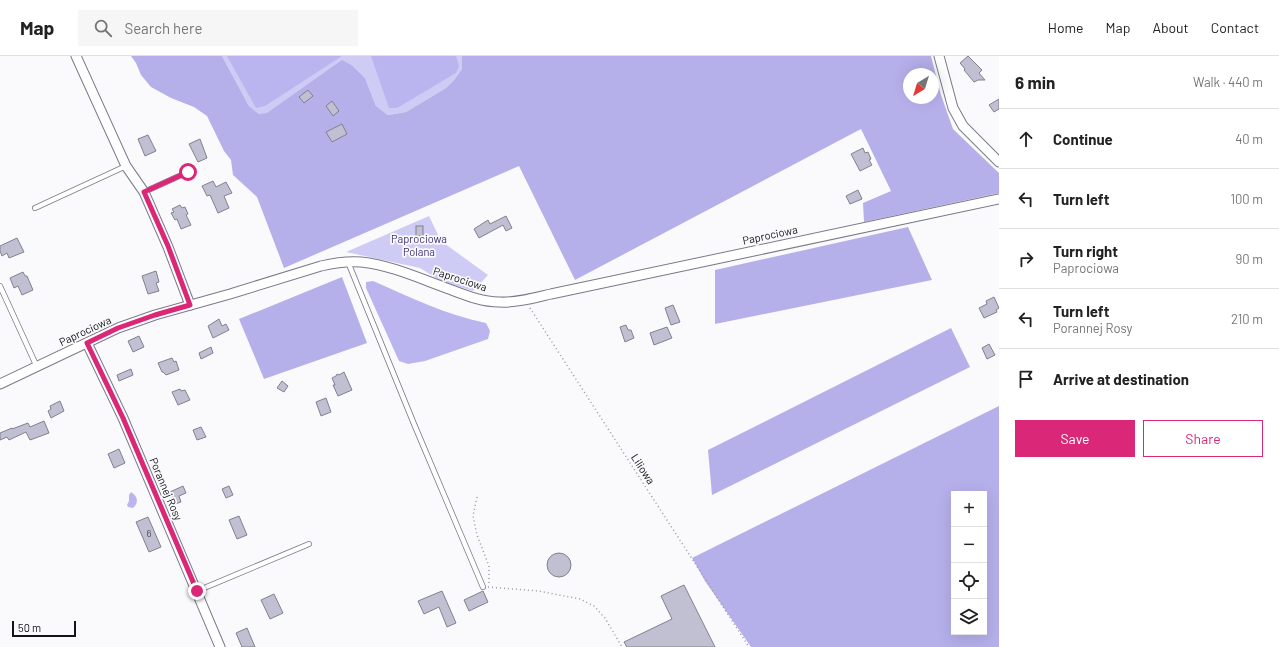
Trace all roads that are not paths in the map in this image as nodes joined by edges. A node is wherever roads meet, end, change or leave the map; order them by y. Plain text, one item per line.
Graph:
1 (76, 56) edge
2 (942, 58) edge
3 (999, 162) edge
4 (126, 166) junction
5 (188, 172) dead end
6 (144, 192) junction
7 (999, 199) edge
8 (35, 208) dead end
9 (348, 262) junction
10 (0, 286) edge
11 (190, 305) junction
12 (87, 343) junction
13 (37, 367) junction
14 (0, 384) edge
15 (309, 544) dead end
16 (486, 587) road end
17 (197, 591) junction
18 (220, 647) edge

1 - 4 street
2 - 3 street
4 - 6 street
4 - 8 lane
5 - 6 lane
6 - 11 street
7 - 9 street, Paprociowa
9 - 11 street, Paprociowa
9 - 16 lane
10 - 13 lane
11 - 12 street, Paprociowa
12 - 13 street, Paprociowa
12 - 17 street, Porannej Rosy
13 - 14 street, Paprociowa
15 - 17 lane
17 - 18 street, Porannej Rosy

